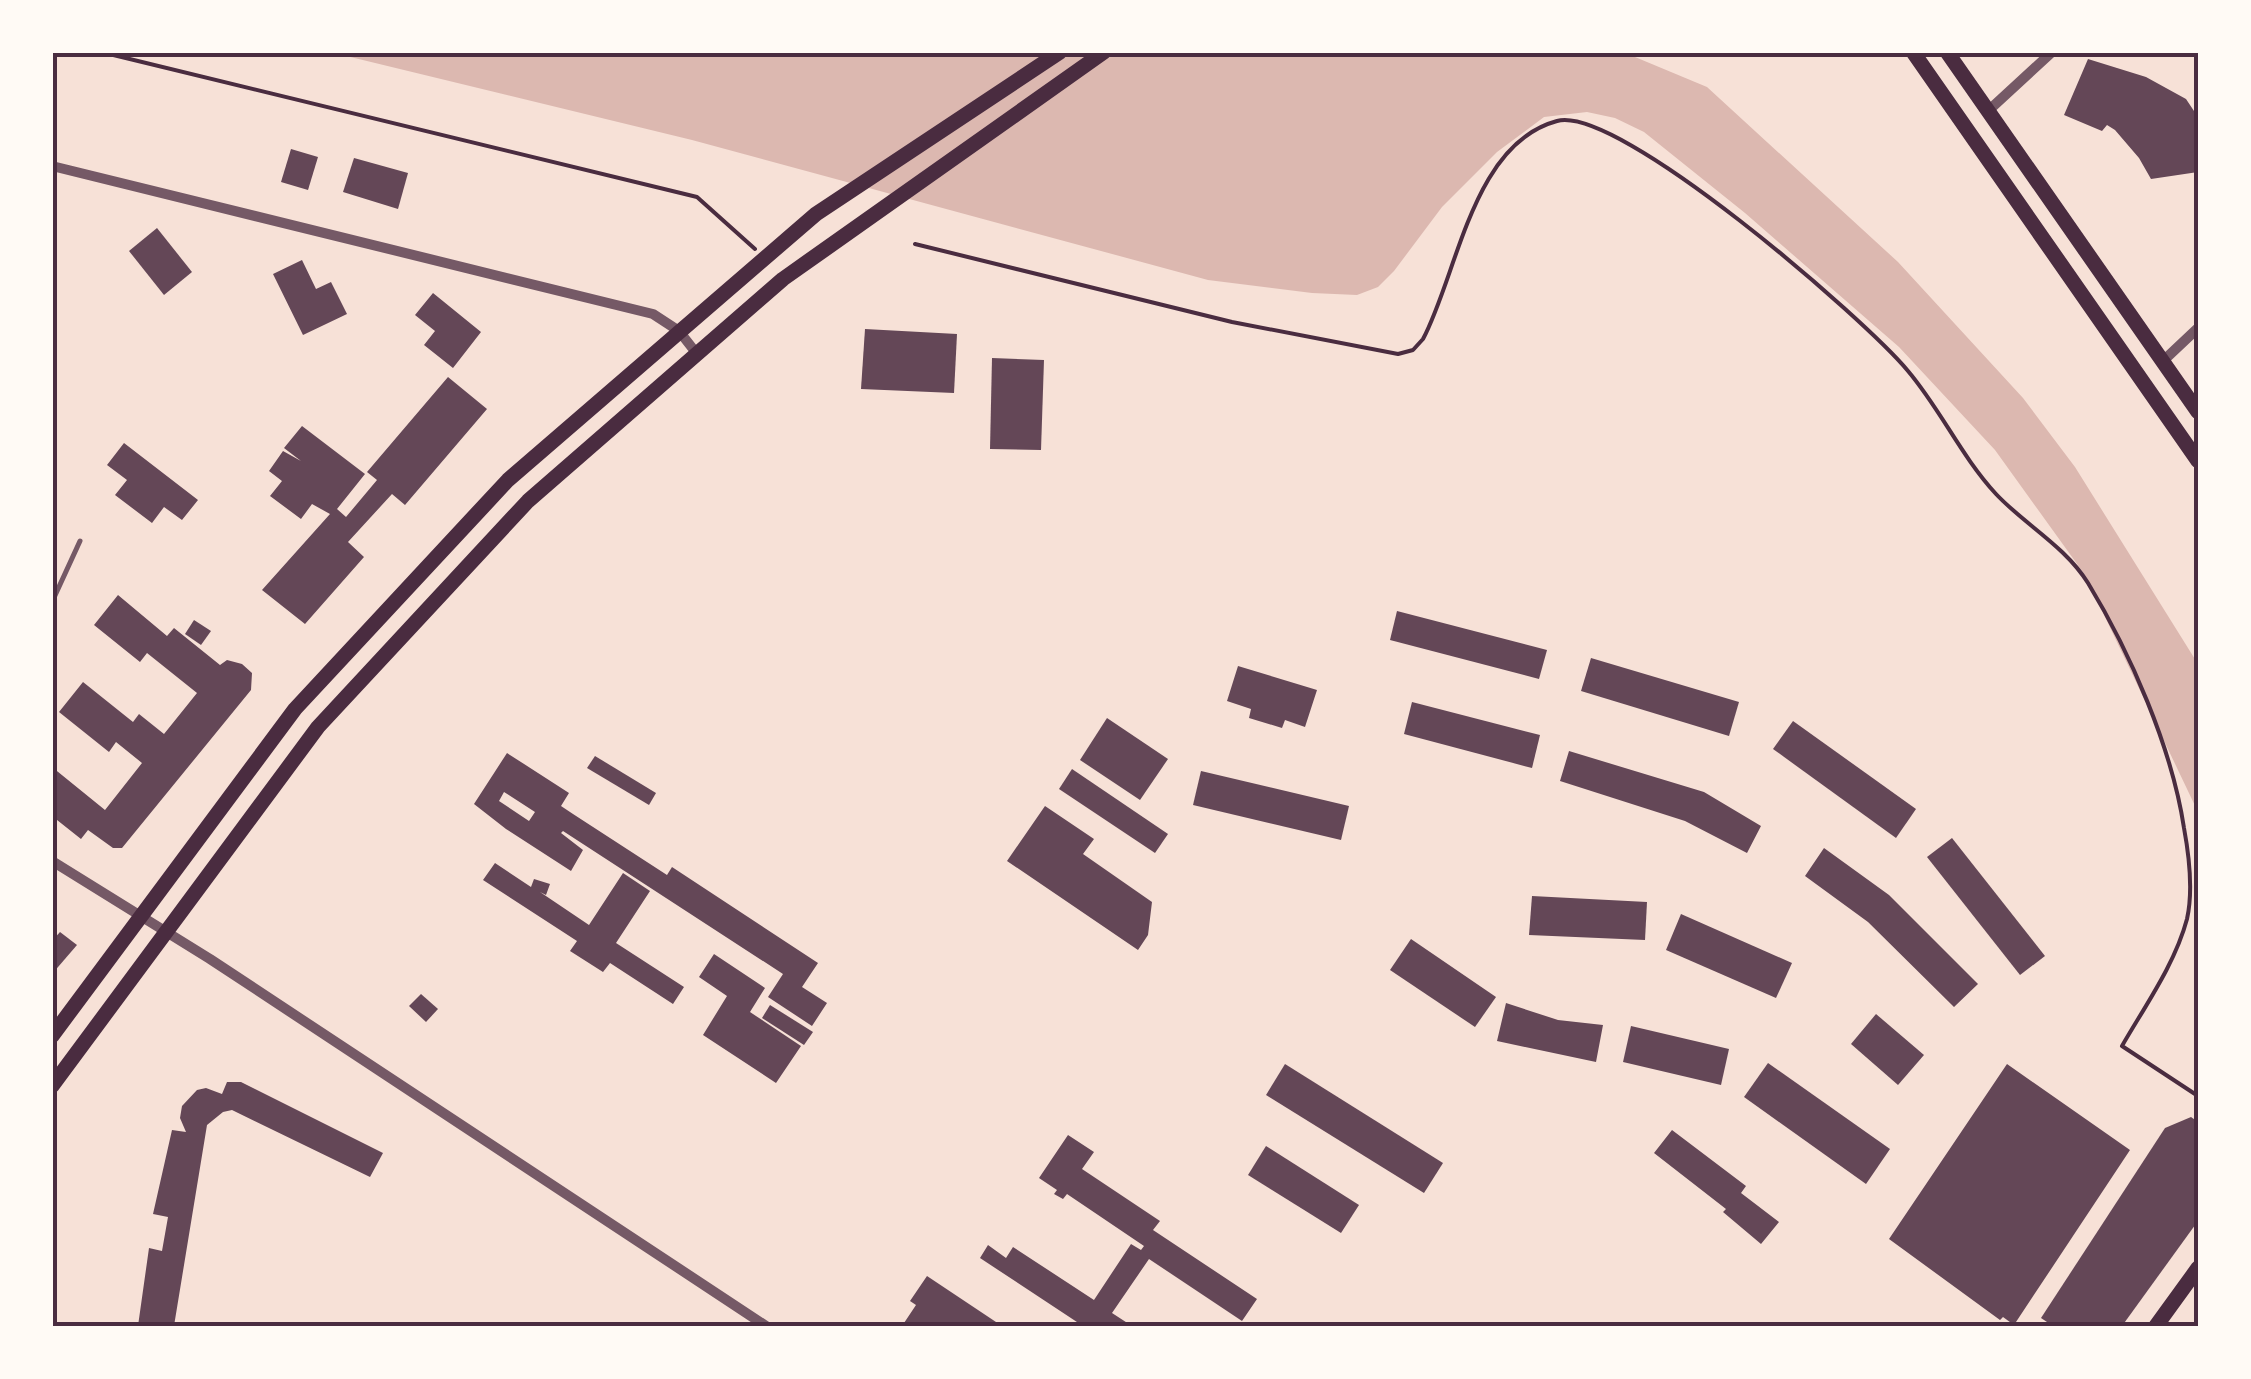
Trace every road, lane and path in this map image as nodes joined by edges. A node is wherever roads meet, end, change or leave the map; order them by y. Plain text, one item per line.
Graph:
1 (102, 52) edge
2 (1060, 52) edge
3 (1104, 52) edge
4 (1913, 52) edge
5 (1946, 52) edge
6 (2052, 52) edge
7 (1988, 112) junction
8 (52, 166) edge
9 (916, 244) dead end
10 (764, 257) junction
11 (2198, 328) edge
12 (679, 331) junction
13 (697, 354) junction
14 (2163, 361) junction
15 (2198, 412) edge
16 (2198, 460) edge
17 (80, 541) dead end
18 (52, 602) edge
19 (52, 861) edge
20 (142, 915) junction
21 (167, 931) junction
22 (52, 1036) edge
23 (52, 1086) edge
24 (2198, 1096) edge
25 (2198, 1268) edge
26 (766, 1326) edge
27 (2156, 1326) edge

1 - 10 path
2 - 10 main road
3 - 13 main road
4 - 16 main road
5 - 7 main road
6 - 7 street
7 - 14 main road
8 - 12 street
9 - 24 path
10 - 12 main road
11 - 14 street
12 - 13 street
12 - 20 main road
13 - 21 main road
14 - 15 main road
17 - 18 lane
19 - 20 street
20 - 21 street
20 - 22 main road
21 - 23 main road
21 - 26 street
25 - 27 main road

